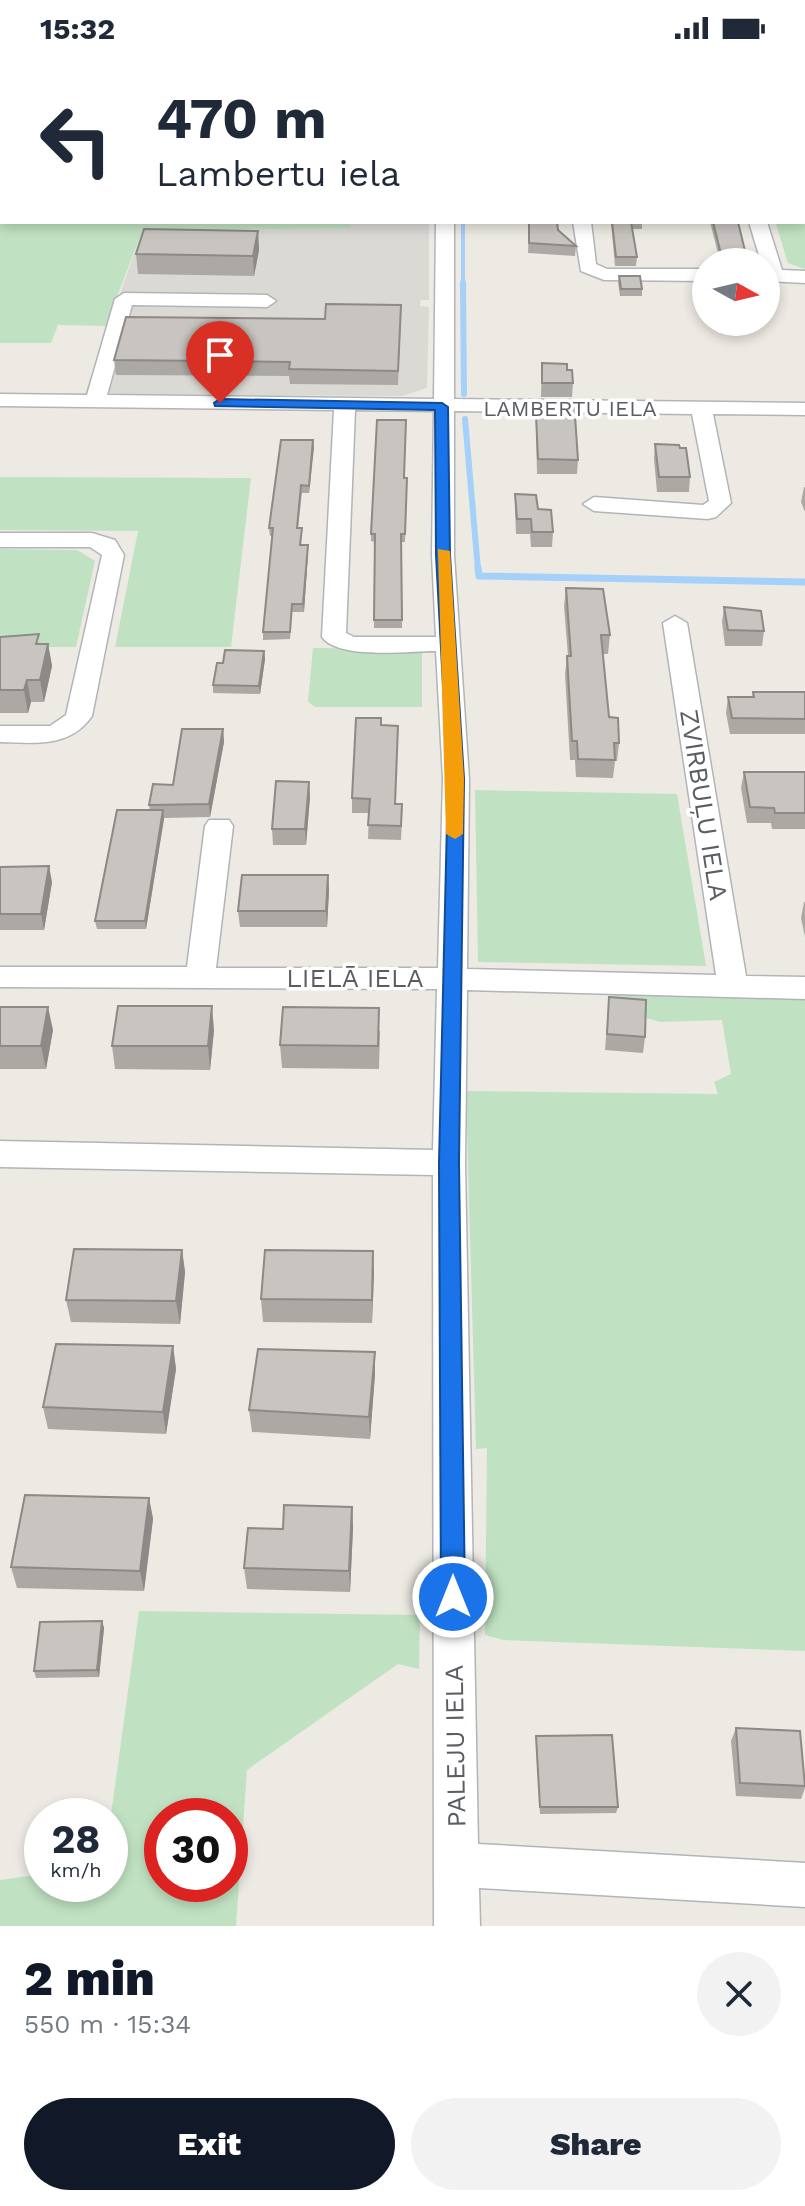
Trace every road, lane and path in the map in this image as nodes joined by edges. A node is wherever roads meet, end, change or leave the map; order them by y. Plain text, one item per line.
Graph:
1 (445, 224) edge
2 (582, 224) edge
3 (758, 224) edge
4 (764, 248) edge
5 (692, 275) edge
6 (780, 276) edge
7 (805, 277) edge
8 (267, 301) dead end
9 (0, 400) edge
10 (95, 401) junction
11 (345, 405) junction
12 (442, 407) junction
13 (701, 408) junction
14 (805, 409) edge
15 (594, 504) dead end
16 (0, 540) edge
17 (675, 623) dead end
18 (448, 644) junction
19 (0, 734) edge
20 (219, 826) dead end
21 (0, 977) edge
22 (200, 978) junction
23 (451, 979) junction
24 (733, 986) junction
25 (805, 988) edge
26 (0, 1154) edge
27 (449, 1163) junction
28 (457, 1865) junction
29 (805, 1885) edge
30 (457, 1926) edge

1 - 12 street, PALEJU IELA
2 - 5 street
3 - 4 street
6 - 7 street
8 - 10 street
9 - 10 street, LAMBERTU IELA
10 - 11 street, LAMBERTU IELA
11 - 12 street, LAMBERTU IELA
11 - 18 street
12 - 13 street, LAMBERTU IELA
12 - 18 street, PALEJU IELA
13 - 14 street, LAMBERTU IELA
13 - 15 street
16 - 19 street
17 - 24 street, ZVIRBUĻU IELA
18 - 23 street, PALEJU IELA
20 - 22 street
21 - 22 street, LIELĀ IELA
22 - 23 street, LIELĀ IELA
23 - 24 street, LIELĀ IELA
23 - 27 street, PALEJU IELA
24 - 25 street, LIELĀ IELA
26 - 27 street
27 - 28 street, PALEJU IELA
28 - 29 street
28 - 30 street, PALEJU IELA

